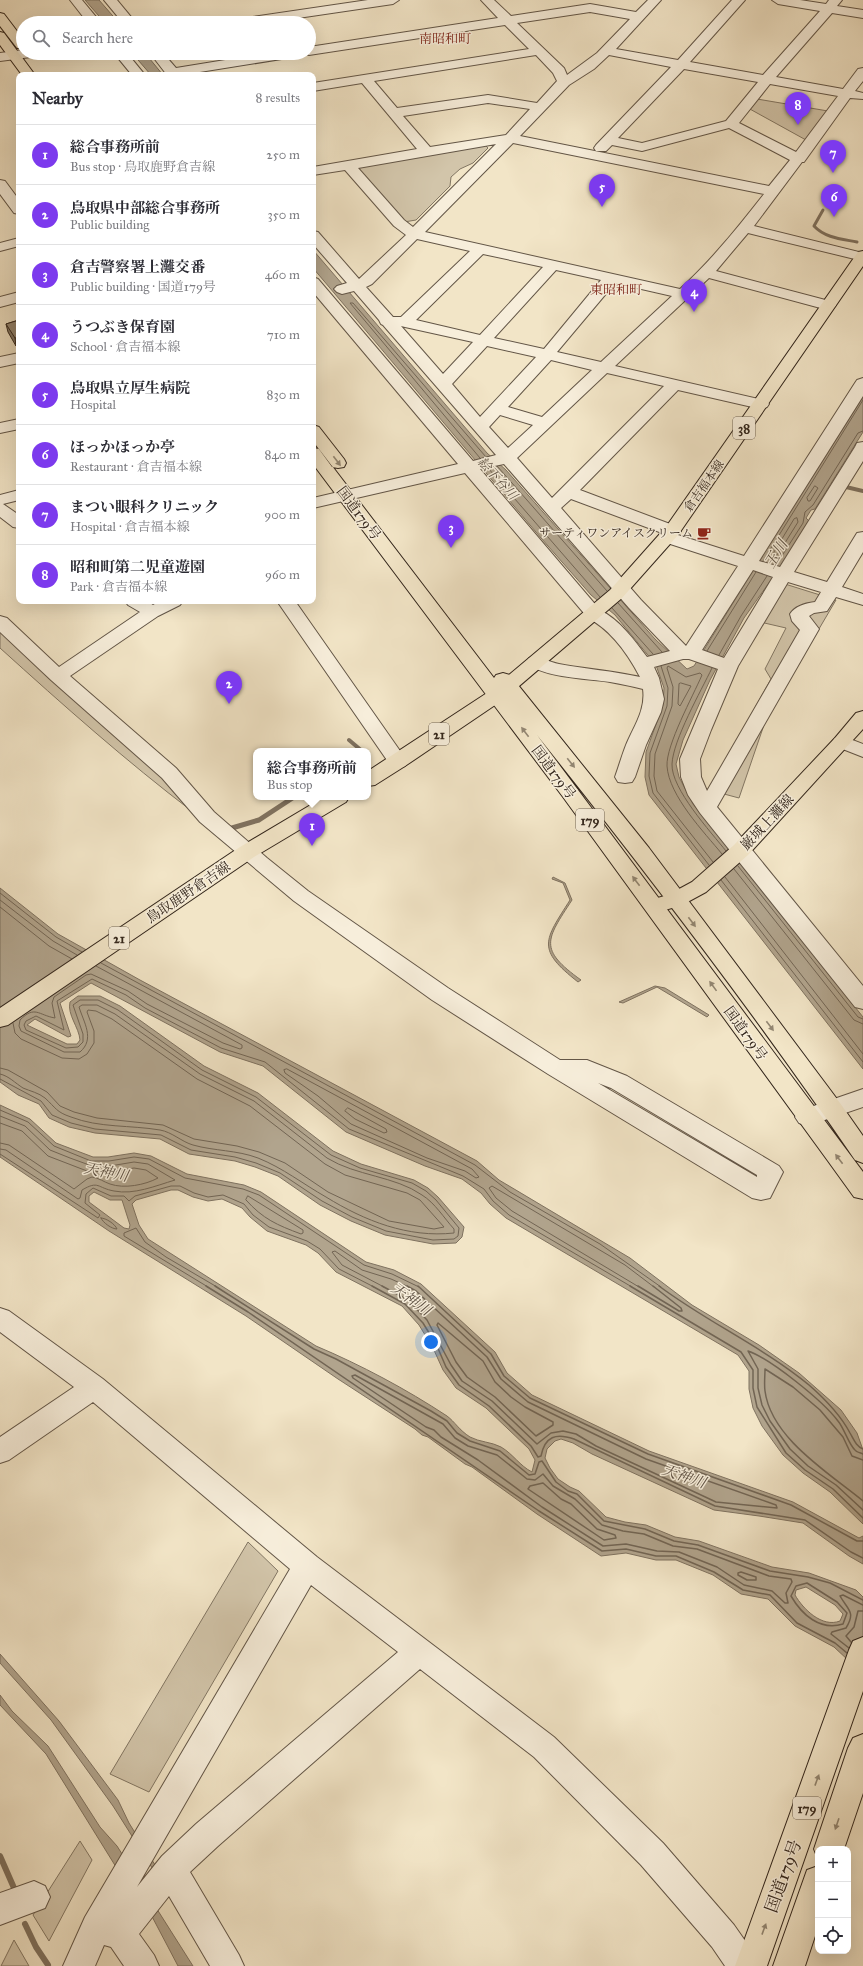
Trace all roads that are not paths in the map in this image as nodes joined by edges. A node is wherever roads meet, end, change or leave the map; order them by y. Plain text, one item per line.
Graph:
1 (76, 0) edge
2 (110, 0) edge
3 (393, 0) edge
4 (487, 0) edge
5 (655, 0) edge
6 (739, 0) edge
7 (778, 0) edge
8 (370, 2) edge
9 (833, 4) edge
10 (863, 14) edge
11 (89, 16) edge
12 (124, 16) edge
13 (283, 16) edge
14 (637, 16) junction
15 (0, 18) edge
16 (508, 20) junction
17 (0, 36) edge
18 (16, 46) edge
19 (16, 49) edge
20 (316, 50) edge
21 (606, 50) junction
22 (538, 51) junction
23 (16, 52) edge
24 (0, 57) edge
25 (25, 60) edge
26 (30, 60) edge
27 (126, 60) edge
28 (162, 60) edge
29 (252, 60) edge
30 (682, 63) junction
31 (34, 72) edge
32 (136, 72) edge
33 (173, 72) edge
34 (180, 72) edge
35 (863, 72) edge
36 (365, 79) junction
37 (767, 79) junction
38 (564, 82) junction
39 (316, 87) edge
40 (846, 94) junction
41 (863, 97) edge
42 (540, 108) junction
43 (393, 113) junction
44 (731, 124) junction
45 (510, 138) junction
46 (609, 140) junction
47 (427, 152) junction
48 (594, 155) junction
49 (798, 159) junction
50 (348, 165) junction
51 (316, 170) edge
52 (0, 184) edge
53 (772, 191) junction
54 (16, 206) edge
55 (745, 228) junction
56 (414, 234) junction
57 (316, 239) edge
58 (16, 243) edge
59 (0, 247) edge
60 (480, 249) junction
61 (862, 258) edge
62 (552, 265) junction
63 (706, 273) junction
64 (611, 278) junction
65 (352, 287) junction
66 (320, 291) edge
67 (684, 294) junction
68 (16, 299) edge
69 (0, 302) edge
70 (828, 305) junction
71 (386, 320) junction
72 (405, 322) junction
73 (482, 341) junction
74 (547, 355) junction
75 (16, 359) edge
76 (0, 362) edge
77 (603, 367) junction
78 (863, 383) edge
79 (443, 384) junction
80 (674, 385) junction
81 (761, 404) junction
82 (499, 409) junction
83 (544, 423) junction
84 (16, 425) edge
85 (480, 427) junction
86 (0, 428) edge
87 (316, 435) edge
88 (863, 446) edge
89 (316, 456) edge
90 (503, 459) junction
91 (473, 466) junction
92 (569, 492) junction
93 (353, 494) junction
94 (16, 497) edge
95 (0, 500) edge
96 (316, 502) edge
97 (552, 507) junction
98 (0, 509) edge
99 (16, 521) edge
100 (670, 534) junction
101 (863, 537) edge
102 (750, 565) junction
103 (781, 574) junction
104 (832, 590) junction
105 (619, 591) junction
106 (863, 600) edge
107 (139, 604) edge
108 (168, 604) edge
109 (288, 604) edge
110 (152, 612) junction
111 (596, 612) junction
112 (0, 622) edge
113 (686, 653) junction
114 (536, 662) junction
115 (643, 664) junction
116 (729, 666) junction
117 (58, 676) junction
118 (652, 685) junction
119 (503, 690) junction
120 (863, 717) edge
121 (842, 742) junction
122 (863, 751) edge
123 (398, 762) junction
124 (625, 776) dead end
125 (371, 778) edge
126 (334, 800) edge
127 (707, 808) junction
128 (740, 852) junction
129 (243, 855) junction
130 (675, 900) junction
131 (655, 906) junction
132 (863, 1001) edge
133 (0, 1019) edge
134 (556, 1068) junction
135 (861, 1098) edge
136 (832, 1109) junction
137 (807, 1117) junction
138 (863, 1154) edge
139 (863, 1190) edge
140 (0, 1318) edge
141 (94, 1387) junction
142 (0, 1452) edge
143 (307, 1566) junction
144 (863, 1650) edge
145 (420, 1651) junction
146 (863, 1748) edge
147 (830, 1846) edge
148 (171, 1870) junction
149 (818, 1882) edge
150 (34, 1897) dead end
151 (0, 1909) edge
152 (108, 1931) junction
153 (79, 1966) edge
154 (143, 1966) edge
155 (228, 1966) edge
156 (744, 1966) edge
157 (751, 1966) edge
158 (789, 1966) edge

1 - 11 street
2 - 12 street
3 - 8 street
4 - 16 street
5 - 14 street
6 - 30 street
7 - 9 street
8 - 13 street
9 - 10 street
9 - 37 street
14 - 16 street
14 - 21 street
15 - 18 main road
16 - 20 street
16 - 22 street
17 - 19 main road
21 - 30 street
21 - 38 street
22 - 36 street
22 - 38 street
23 - 24 street
25 - 31 main road
26 - 31 main road
27 - 32 street
28 - 33 street
29 - 34 street
30 - 37 street
30 - 46 street
35 - 40 street
36 - 39 street
36 - 43 street
37 - 40 street
37 - 44 street
38 - 42 street
40 - 41 street
40 - 49 street
42 - 43 street
42 - 45 street
43 - 47 street
44 - 46 street
44 - 49 street
45 - 47 street
45 - 48 street
45 - 56 street
46 - 48 street
47 - 50 street
48 - 53 street
49 - 53 street
50 - 51 street
50 - 56 street
52 - 54 street
53 - 55 street
55 - 61 street
55 - 63 street
56 - 60 street
56 - 65 street
57 - 65 street
58 - 59 street
60 - 62 street
60 - 72 street
61 - 70 main road, 倉吉福本線 / 38
62 - 64 street
62 - 73 street
63 - 67 street
63 - 70 street
64 - 67 street
64 - 74 street
65 - 66 street
65 - 71 street
66 - 91 street
67 - 77 street
68 - 69 street
70 - 81 main road, 倉吉福本線 / 38
71 - 72 street
71 - 79 street
72 - 73 street
73 - 74 street
73 - 79 street
74 - 77 street
74 - 82 street
75 - 76 street
77 - 80 street
77 - 83 street
78 - 102 street
79 - 85 street
80 - 81 street
80 - 92 street
81 - 100 main road, 倉吉福本線 / 38
82 - 83 street
82 - 85 street
83 - 90 street
84 - 86 street
85 - 90 street
87 -> 93 main road, 国道179号 / 179
88 - 103 street
89 - 93 main road, 国道179号 / 179
90 - 91 street
90 - 97 street
91 - 93 street
91 - 111 street
92 - 97 street
92 - 100 street
93 - 96 street
93 - 119 main road, 国道179号 / 179
94 - 95 street
97 - 105 street
98 - 99 street
100 - 102 street
100 - 105 main road, 倉吉福本線 / 38
101 - 104 street
102 - 103 street
102 - 113 street
103 - 104 street
103 - 116 street
104 - 106 street
104 - 127 street
105 - 111 main road, 倉吉福本線 / 38
105 - 113 street
107 - 110 street
108 - 110 street
109 - 123 street
110 - 117 street
111 - 114 main road, 倉吉福本線 / 38
111 - 115 street
112 - 117 street
113 - 115 street
113 - 116 street
114 - 118 street
114 - 119 main road, 倉吉福本線 / 38
115 - 118 street
116 - 127 street
117 - 129 street
118 - 124 street
119 - 123 main road, 21
119 -> 130 main road, 国道179号 / 179
131 -> 119 main road, 国道179号 / 179
120 - 121 main road, 巌城上灘線
121 - 122 street
121 - 128 main road, 巌城上灘線
123 - 125 main road, 21
126 - 129 main road, 鳥取鹿野倉吉線 / 21
127 - 128 street
128 - 130 main road, 巌城上灘線
128 - 132 street
129 - 133 main road, 鳥取鹿野倉吉線 / 21
129 - 134 street
130 - 131 main road, 巌城上灘線
130 -> 136 main road, 国道179号 / 179
137 -> 131 main road, 国道179号 / 179
134 - 134 street
135 - 136 street
136 - 137 street
136 - 138 main road, 国道179号 / 179
139 -> 137 main road, 国道179号 / 179
140 - 141 street
141 - 142 street
141 - 143 street
143 - 145 street
143 - 152 street
157 -> 144 main road, 国道179号 / 179
145 - 148 street
145 - 156 street
146 -> 147 main road, 179
148 - 152 street
148 - 155 street
149 - 158 main road
150 - 151 street
152 - 153 street
152 - 154 street

